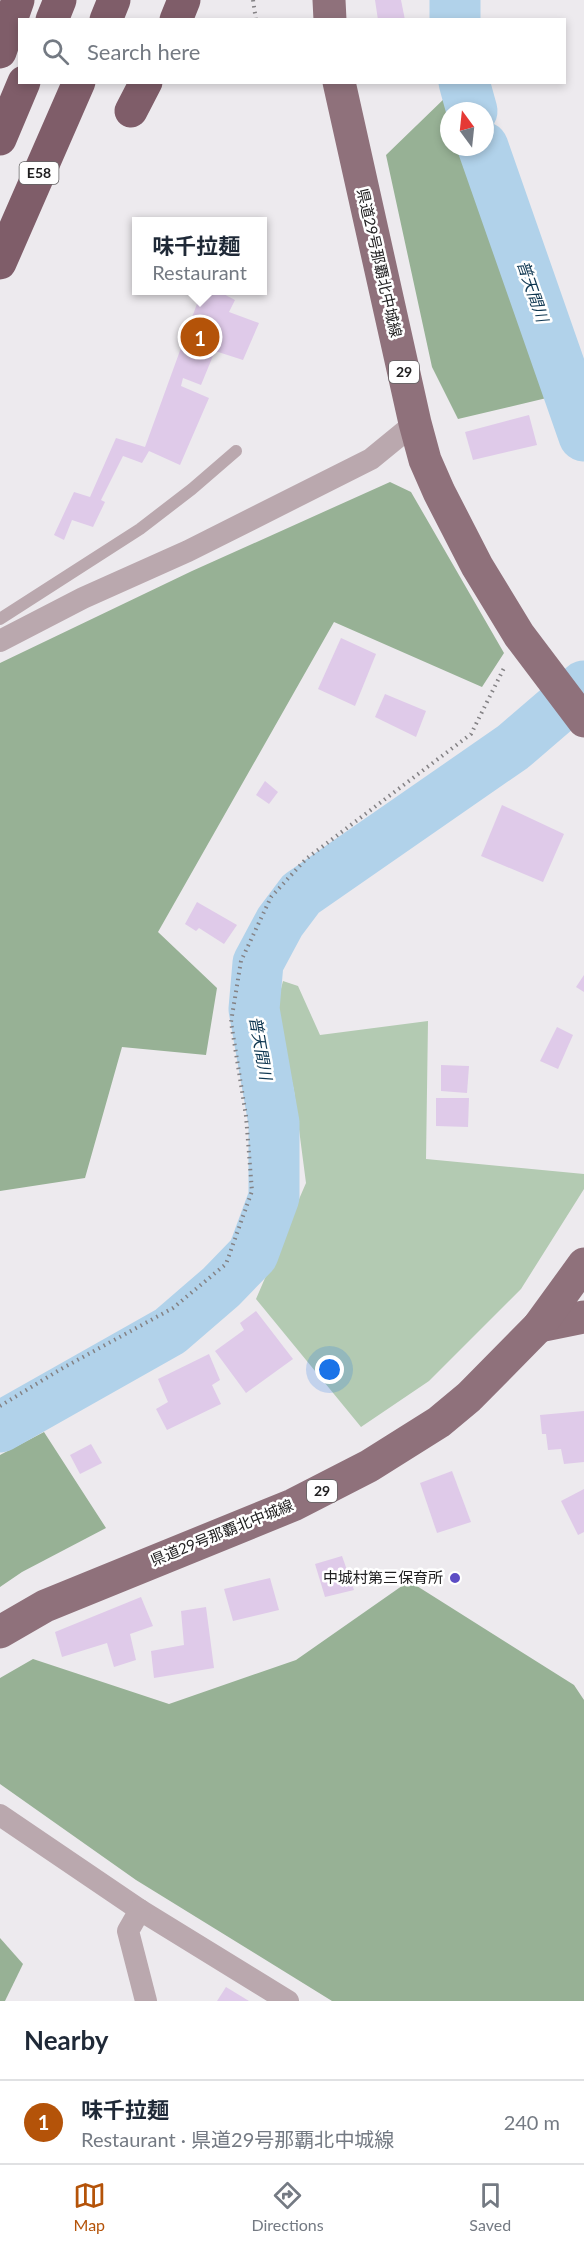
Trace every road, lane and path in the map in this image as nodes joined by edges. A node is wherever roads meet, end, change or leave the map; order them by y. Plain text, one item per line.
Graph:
1 (18, 0) edge
2 (60, 0) edge
3 (114, 0) edge
4 (184, 0) edge
5 (253, 0) edge
6 (329, 0) edge
7 (53, 18) edge
8 (107, 18) edge
9 (177, 18) edge
10 (256, 18) edge
11 (330, 18) edge
12 (0, 52) edge
13 (23, 84) edge
14 (78, 84) edge
15 (339, 84) edge
16 (0, 139) edge
17 (0, 263) edge
18 (415, 423) junction
19 (236, 451) dead end
20 (0, 619) edge
21 (522, 638) junction
22 (0, 641) edge
23 (582, 718) edge
24 (584, 1264) edge
25 (584, 1317) edge
26 (539, 1326) junction
27 (0, 1406) edge
28 (0, 1632) edge
29 (0, 1815) edge
30 (140, 1910) junction
31 (146, 2001) edge
32 (288, 2001) edge

1 - 12 highway
2 - 7 highway
3 - 8 highway
4 - 9 highway
5 - 10 path
6 - 11 main road
13 - 16 highway
14 - 17 highway, E58
15 - 18 main road, 県道29号那覇北中城線 / 29
18 - 21 main road, 県道29号那覇北中城線 / 29
18 - 22 street
19 - 20 lane
21 - 23 main road, 県道29号那覇北中城線 / 29
21 - 27 path
24 - 26 main road, 県道29号那覇北中城線 / 29
25 - 26 main road
26 - 28 main road, 県道29号那覇北中城線 / 29
29 - 30 street
30 - 31 street
30 - 32 street

